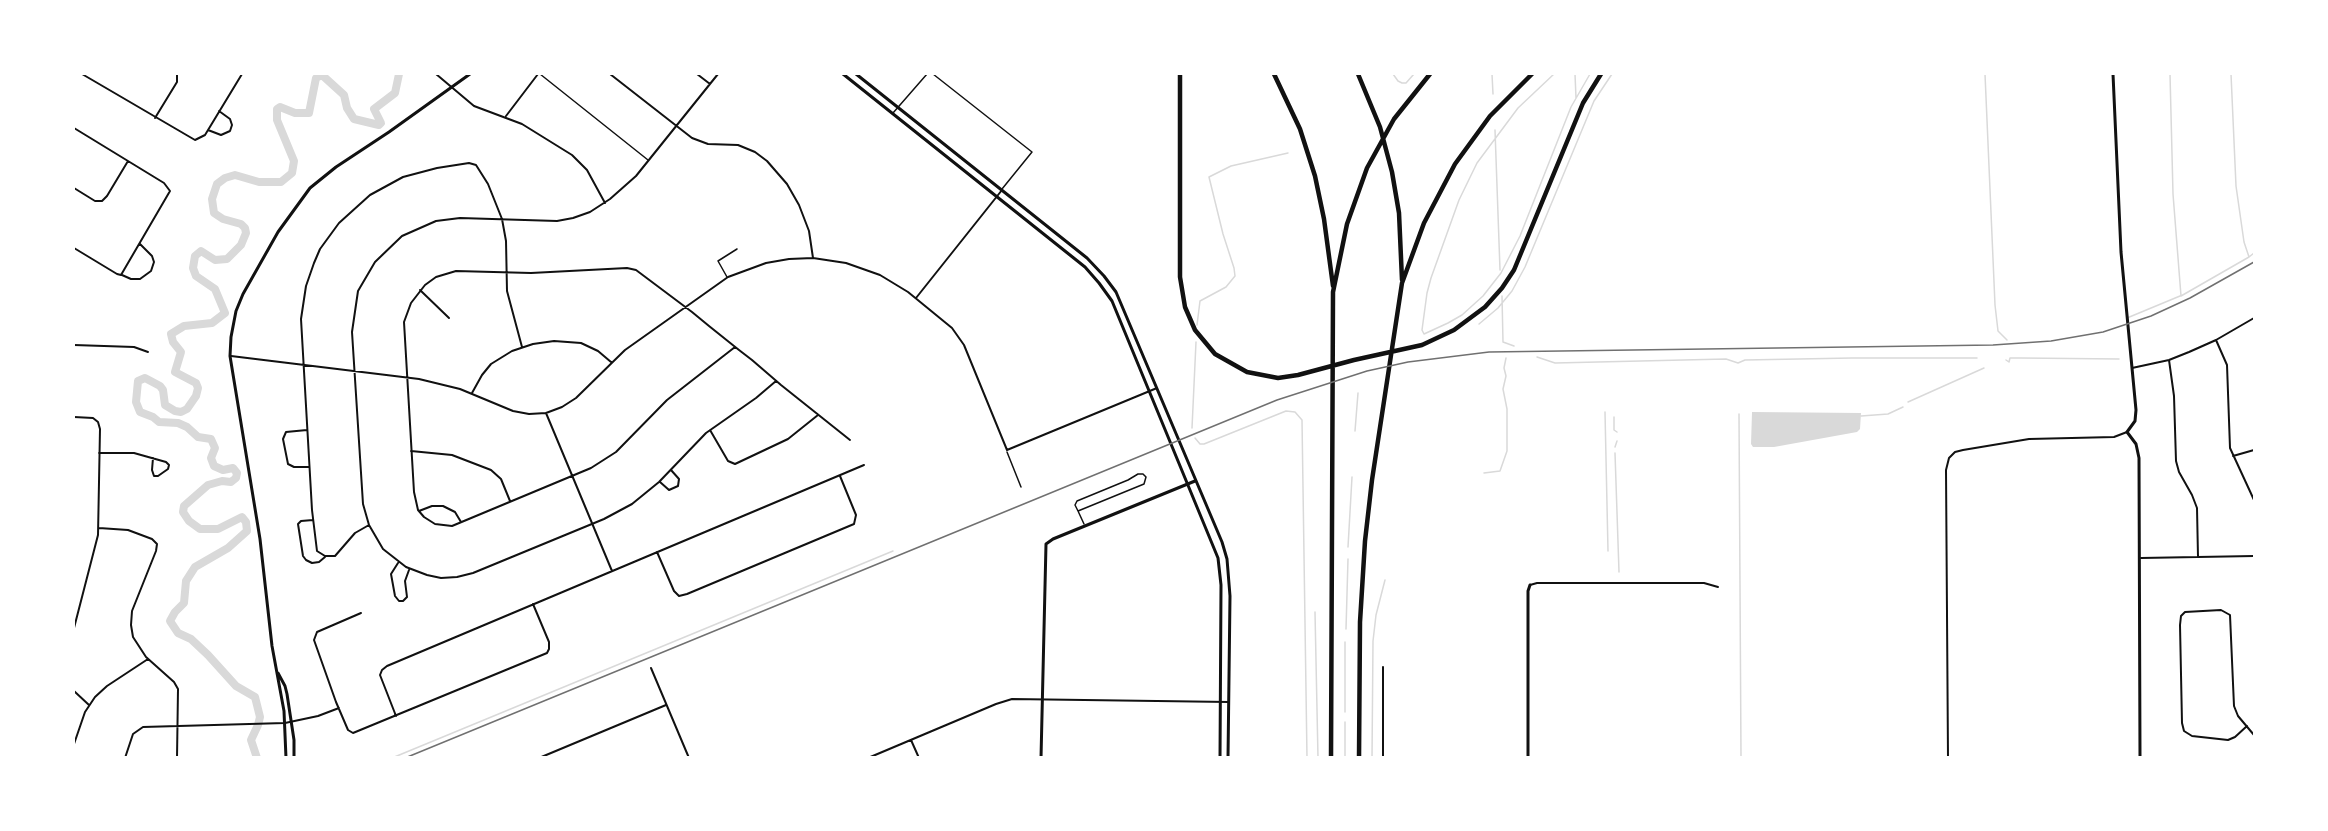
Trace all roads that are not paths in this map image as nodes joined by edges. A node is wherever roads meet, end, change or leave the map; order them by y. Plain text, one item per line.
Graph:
1 (82, 74) edge
2 (177, 74) edge
3 (242, 74) edge
4 (436, 74) edge
5 (470, 74) edge
6 (539, 74) edge
7 (610, 74) edge
8 (697, 74) edge
9 (718, 74) edge
10 (843, 74) edge
11 (856, 74) edge
12 (927, 74) edge
13 (933, 74) edge
14 (1180, 74) edge
15 (1274, 74) edge
16 (1358, 74) edge
17 (1430, 74) edge
18 (1532, 74) edge
19 (1601, 74) edge
20 (2113, 74) edge
21 (710, 84) junction
22 (451, 88) junction
23 (899, 107) junction
24 (219, 111) junction
25 (893, 113) junction
26 (506, 116) junction
27 (155, 118) junction
28 (676, 126) junction
29 (74, 128) edge
30 (208, 129) junction
31 (649, 160) junction
32 (128, 161) junction
33 (74, 188) edge
34 (1002, 190) junction
35 (997, 196) junction
36 (605, 203) junction
37 (502, 219) junction
38 (140, 244) junction
39 (74, 248) edge
40 (737, 249) dead end
41 (813, 258) junction
42 (506, 272) junction
43 (121, 274) junction
44 (728, 277) junction
45 (1402, 283) junction
46 (420, 290) junction
47 (1333, 292) junction
48 (916, 298) junction
49 (684, 307) junction
50 (449, 318) dead end
51 (2254, 318) edge
52 (2216, 340) junction
53 (74, 345) edge
54 (522, 347) junction
55 (735, 347) junction
56 (148, 352) dead end
57 (230, 356) junction
58 (2169, 360) junction
59 (611, 362) junction
60 (303, 364) junction
61 (2132, 368) junction
62 (354, 371) junction
63 (406, 377) junction
64 (777, 381) junction
65 (1156, 388) junction
66 (1149, 391) junction
67 (472, 393) junction
68 (546, 413) junction
69 (819, 414) junction
70 (74, 417) edge
71 (307, 430) junction
72 (710, 430) junction
73 (2127, 432) junction
74 (850, 440) dead end
75 (1007, 450) junction
76 (2254, 450) edge
77 (411, 452) junction
78 (99, 453) junction
79 (2233, 456) junction
80 (153, 459) junction
81 (864, 465) dead end
82 (309, 467) junction
83 (671, 470) junction
84 (572, 476) junction
85 (840, 476) junction
86 (1195, 481) junction
87 (659, 482) junction
88 (1187, 484) junction
89 (1021, 487) dead end
90 (2254, 500) edge
91 (511, 502) junction
92 (419, 511) junction
93 (1078, 511) junction
94 (313, 520) junction
95 (461, 522) junction
96 (592, 524) junction
97 (369, 525) junction
98 (1084, 526) junction
99 (99, 528) junction
100 (657, 552) junction
101 (325, 556) junction
102 (2254, 556) edge
103 (2198, 557) junction
104 (2141, 558) junction
105 (398, 562) junction
106 (410, 569) junction
107 (612, 571) junction
108 (1530, 585) joint
109 (1718, 587) dead end
110 (533, 604) junction
111 (362, 613) dead end
112 (74, 628) edge
113 (148, 659) junction
114 (1383, 667) dead end
115 (651, 668) dead end
116 (277, 671) junction
117 (74, 691) edge
118 (1042, 699) junction
119 (1220, 701) junction
120 (1228, 702) junction
121 (89, 705) junction
122 (666, 705) junction
123 (339, 708) junction
124 (396, 716) junction
125 (292, 722) junction
126 (285, 723) junction
127 (179, 725) junction
128 (2247, 726) junction
129 (2254, 735) edge
130 (911, 740) junction
131 (74, 744) edge
132 (125, 758) edge
133 (177, 758) edge
134 (286, 758) edge
135 (294, 758) edge
136 (539, 758) edge
137 (689, 758) edge
138 (868, 758) edge
139 (919, 758) edge
140 (1041, 758) edge
141 (1220, 758) edge
142 (1228, 758) edge
143 (1331, 758) edge
144 (1359, 758) edge
145 (1383, 758) edge
146 (1528, 758) edge
147 (1948, 758) edge
148 (2140, 758) edge

1 - 27 street
2 - 27 street
3 - 24 street
4 - 22 street
5 - 22 main road
6 - 26 street
6 - 31 lane
7 - 28 street
8 - 21 street
9 - 21 street
10 - 25 main road
11 - 23 main road
12 - 23 lane
13 - 34 lane
14 - 19 highway
15 - 47 highway
16 - 45 highway
17 - 47 highway
18 - 45 highway
20 - 61 main road
21 - 28 street
22 - 26 street
22 - 57 main road
23 - 25 lane
23 - 34 main road
24 - 30 street
24 - 30 street
25 - 35 main road
26 - 36 street
27 - 30 street
28 - 31 street
28 - 41 street
29 - 32 street
31 - 36 street
32 - 33 street
32 - 38 street
34 - 35 street
34 - 65 main road
35 - 48 street
35 - 66 main road
36 - 37 street
37 - 42 street
37 - 60 street
37 - 62 street
38 - 43 street
38 - 43 street
39 - 43 street
40 - 44 lane
41 - 44 street
41 - 48 street
42 - 46 street
42 - 49 street
42 - 54 street
44 - 49 street
45 - 144 highway
46 - 50 street
46 - 63 street
47 - 143 highway
48 - 75 street
49 - 55 street
49 - 59 street
51 - 52 street
52 - 58 street
52 - 79 street
53 - 56 street
54 - 59 street
54 - 67 street
55 - 64 street
55 - 84 street
57 - 60 street
57 - 116 main road
58 - 61 street
58 - 103 street
59 - 68 street
60 - 62 street
60 - 71 street
61 - 73 main road
62 - 63 street
62 - 97 street
63 - 67 street
63 - 77 street
64 - 69 street
64 - 72 street
65 - 66 street
65 - 86 main road
66 - 75 street
66 - 88 main road
67 - 68 street
68 - 84 street
69 - 72 street
69 - 74 street
70 - 78 street
71 - 82 street
71 - 82 street
72 - 83 street
73 - 104 main road
73 - 147 street
75 - 89 lane
76 - 79 street
77 - 91 street
77 - 92 street
78 - 80 street
78 - 99 street
79 - 90 street
80 - 80 street
81 - 85 street
82 - 94 street
83 - 87 street
83 - 87 street
84 - 91 street
84 - 96 street
85 - 100 street
85 - 100 street
86 - 88 main road
86 - 120 main road
87 - 96 street
88 - 98 main road
88 - 119 main road
91 - 95 street
92 - 95 street
92 - 95 street
93 - 93 lane
93 - 98 lane
94 - 101 street
94 - 101 street
96 - 106 street
96 - 107 street
97 - 101 street
97 - 105 street
98 - 118 main road
99 - 112 street
99 - 113 street
100 - 107 street
102 - 103 street
103 - 104 street
104 - 148 main road
105 - 106 street
105 - 106 street
107 - 110 street
108 - 109 street
108 - 146 main road
110 - 124 street
110 - 124 street
111 - 123 street
113 - 121 street
113 - 127 street
114 - 145 street
115 - 122 street
116 - 125 main road
116 - 126 main road
117 - 121 street
118 - 119 street
118 - 130 street
118 - 140 main road
119 - 120 street
119 - 141 main road
120 - 142 main road
121 - 131 street
122 - 136 street
122 - 137 street
123 - 124 street
123 - 125 street
125 - 126 street
125 - 135 main road
126 - 127 street
126 - 134 main road
127 - 132 street
127 - 133 street
128 - 128 street
128 - 129 street
130 - 138 street
130 - 139 street

